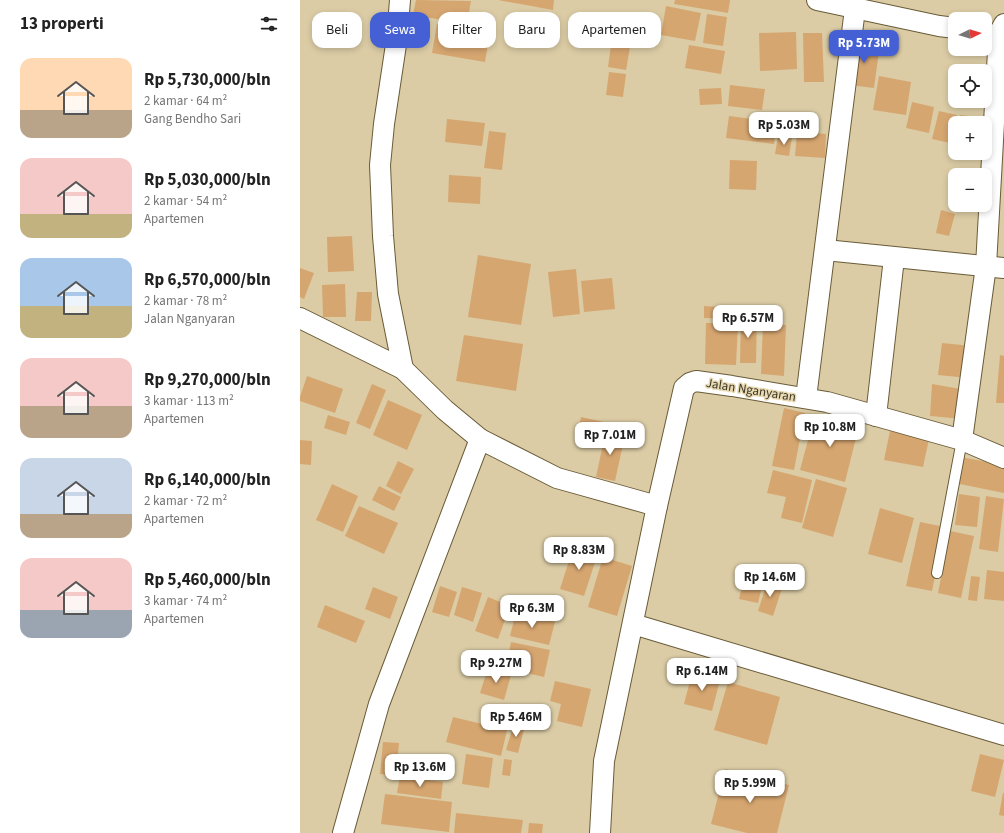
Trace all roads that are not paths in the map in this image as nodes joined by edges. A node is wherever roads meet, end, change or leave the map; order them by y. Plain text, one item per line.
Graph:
1 (400, 0) edge
2 (816, 0) edge
3 (854, 4) edge
4 (948, 27) edge
5 (998, 30) edge
6 (824, 250) junction
7 (894, 258) junction
8 (995, 267) edge
9 (300, 318) edge
10 (403, 369) junction
11 (806, 398) junction
12 (876, 416) junction
13 (480, 439) junction
14 (962, 440) junction
15 (1004, 458) edge
16 (657, 506) junction
17 (938, 573) dead end
18 (633, 624) junction
19 (1004, 735) edge
20 (343, 833) edge
21 (600, 833) edge

1 - 10 street
2 - 3 street
3 - 4 street
3 - 6 street
5 - 8 street
6 - 7 street
6 - 11 street
7 - 8 street
7 - 12 street
8 - 14 street
9 - 10 street
10 - 13 street
11 - 12 street, Jalan Nganyaran
11 - 16 street, Jalan Nganyaran
12 - 14 street, Jalan Nganyaran
13 - 16 street
13 - 20 street
14 - 15 street, Jalan Nganyaran
14 - 17 lane
16 - 18 street, Jalan Nganyaran
18 - 19 street
18 - 21 street, Jalan Nganyaran

